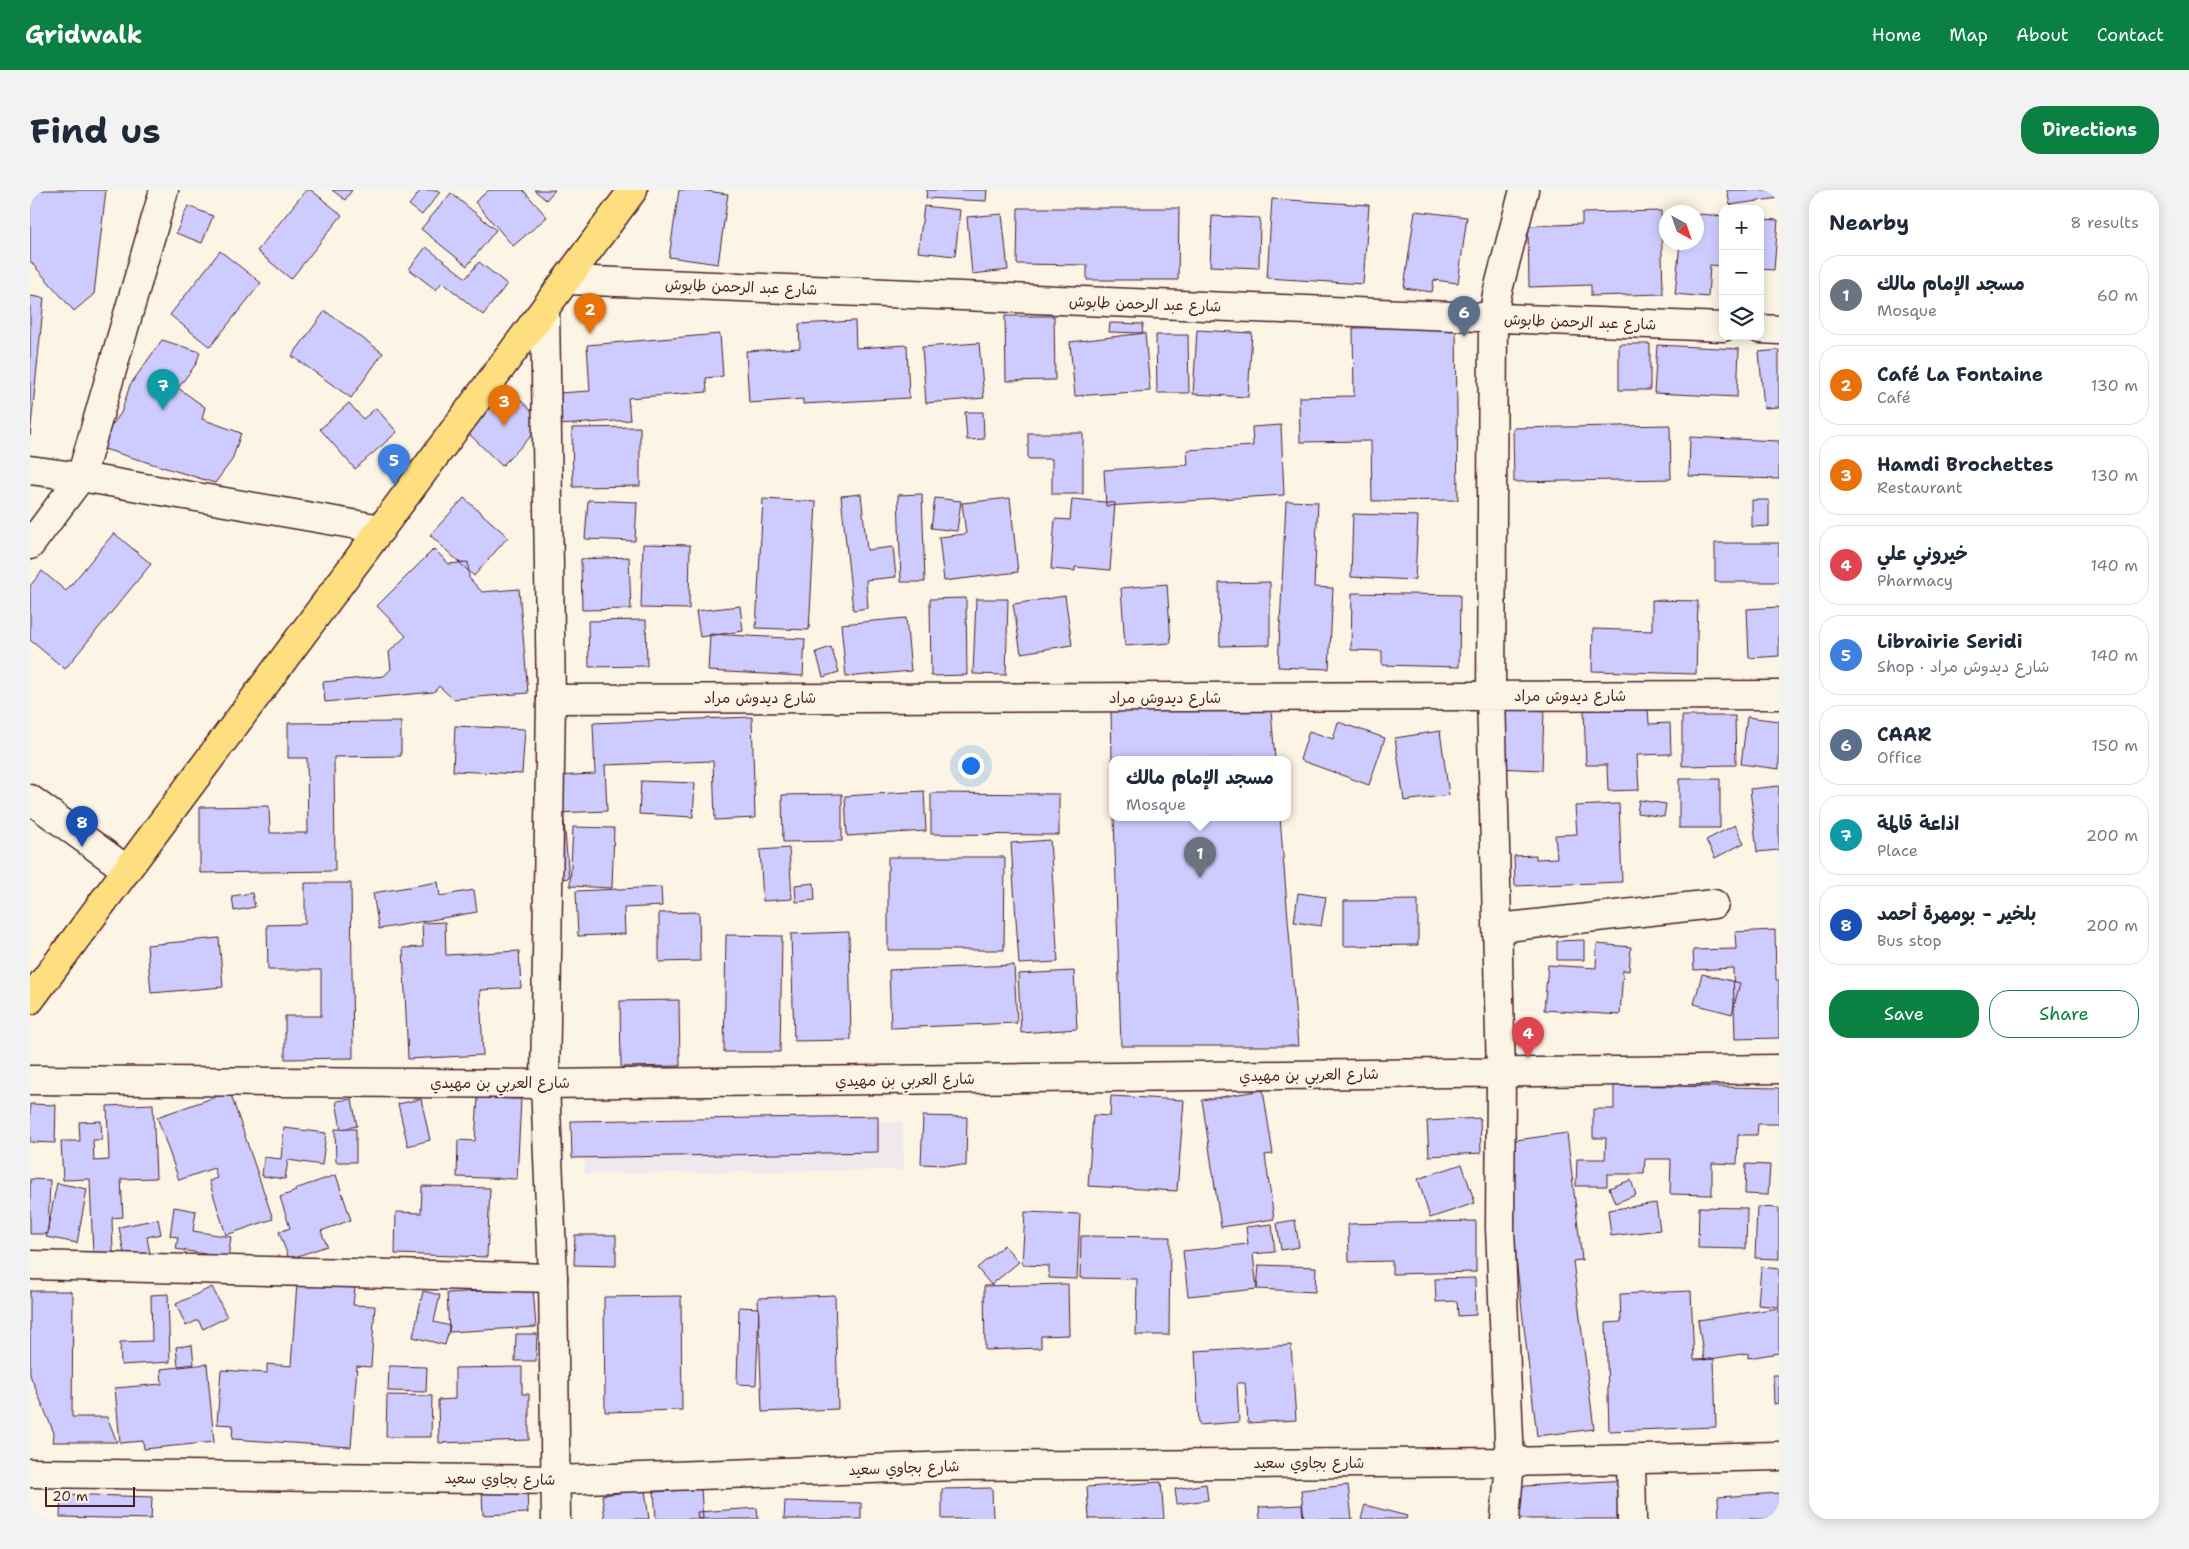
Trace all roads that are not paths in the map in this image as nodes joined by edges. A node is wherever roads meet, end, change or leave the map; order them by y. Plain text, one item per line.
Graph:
1 (164, 190) edge
2 (633, 190) edge
3 (1524, 190) edge
4 (568, 280) junction
5 (545, 309) junction
6 (1493, 319) junction
7 (1719, 327) edge
8 (1764, 329) edge
9 (1779, 330) edge
10 (30, 470) edge
11 (81, 477) junction
12 (381, 529) junction
13 (30, 545) edge
14 (1779, 695) edge
15 (1491, 697) junction
16 (551, 699) junction
17 (30, 799) edge
18 (127, 870) junction
19 (1714, 904) dead end
20 (1498, 928) junction
21 (30, 1000) edge
22 (1779, 1069) edge
23 (1502, 1073) junction
24 (30, 1080) edge
25 (545, 1084) junction
26 (30, 1266) edge
27 (553, 1278) junction
28 (1779, 1456) edge
29 (1631, 1459) junction
30 (1510, 1462) junction
31 (30, 1473) edge
32 (555, 1480) junction
33 (556, 1519) edge
34 (1505, 1519) edge
35 (1632, 1519) edge

1 - 11 street
2 - 4 main road
3 - 6 street
4 - 5 main road
4 - 6 street, شارع عبد الرحمن طابوش
5 - 12 main road
5 - 16 street
6 - 7 street, شارع عبد الرحمن طابوش
6 - 15 street
8 - 9 street
10 - 11 street
11 - 12 street
11 - 13 street
12 - 18 main road
14 - 15 street, شارع ديدوش مراد
15 - 16 street, شارع ديدوش مراد
15 - 20 street
16 - 25 street
17 - 18 street
18 - 21 main road
19 - 20 street
20 - 23 street
22 - 23 street, شارع العربي بن مهيدي
23 - 25 street, شارع العربي بن مهيدي
23 - 30 street
24 - 25 street, شارع العربي بن مهيدي
25 - 27 street
26 - 27 street
27 - 32 street
28 - 29 street, شارع بجاوي سعيد
29 - 30 street, شارع بجاوي سعيد
29 - 35 street
30 - 32 street, شارع بجاوي سعيد
30 - 34 street
31 - 32 street, شارع بجاوي سعيد
32 - 33 street

